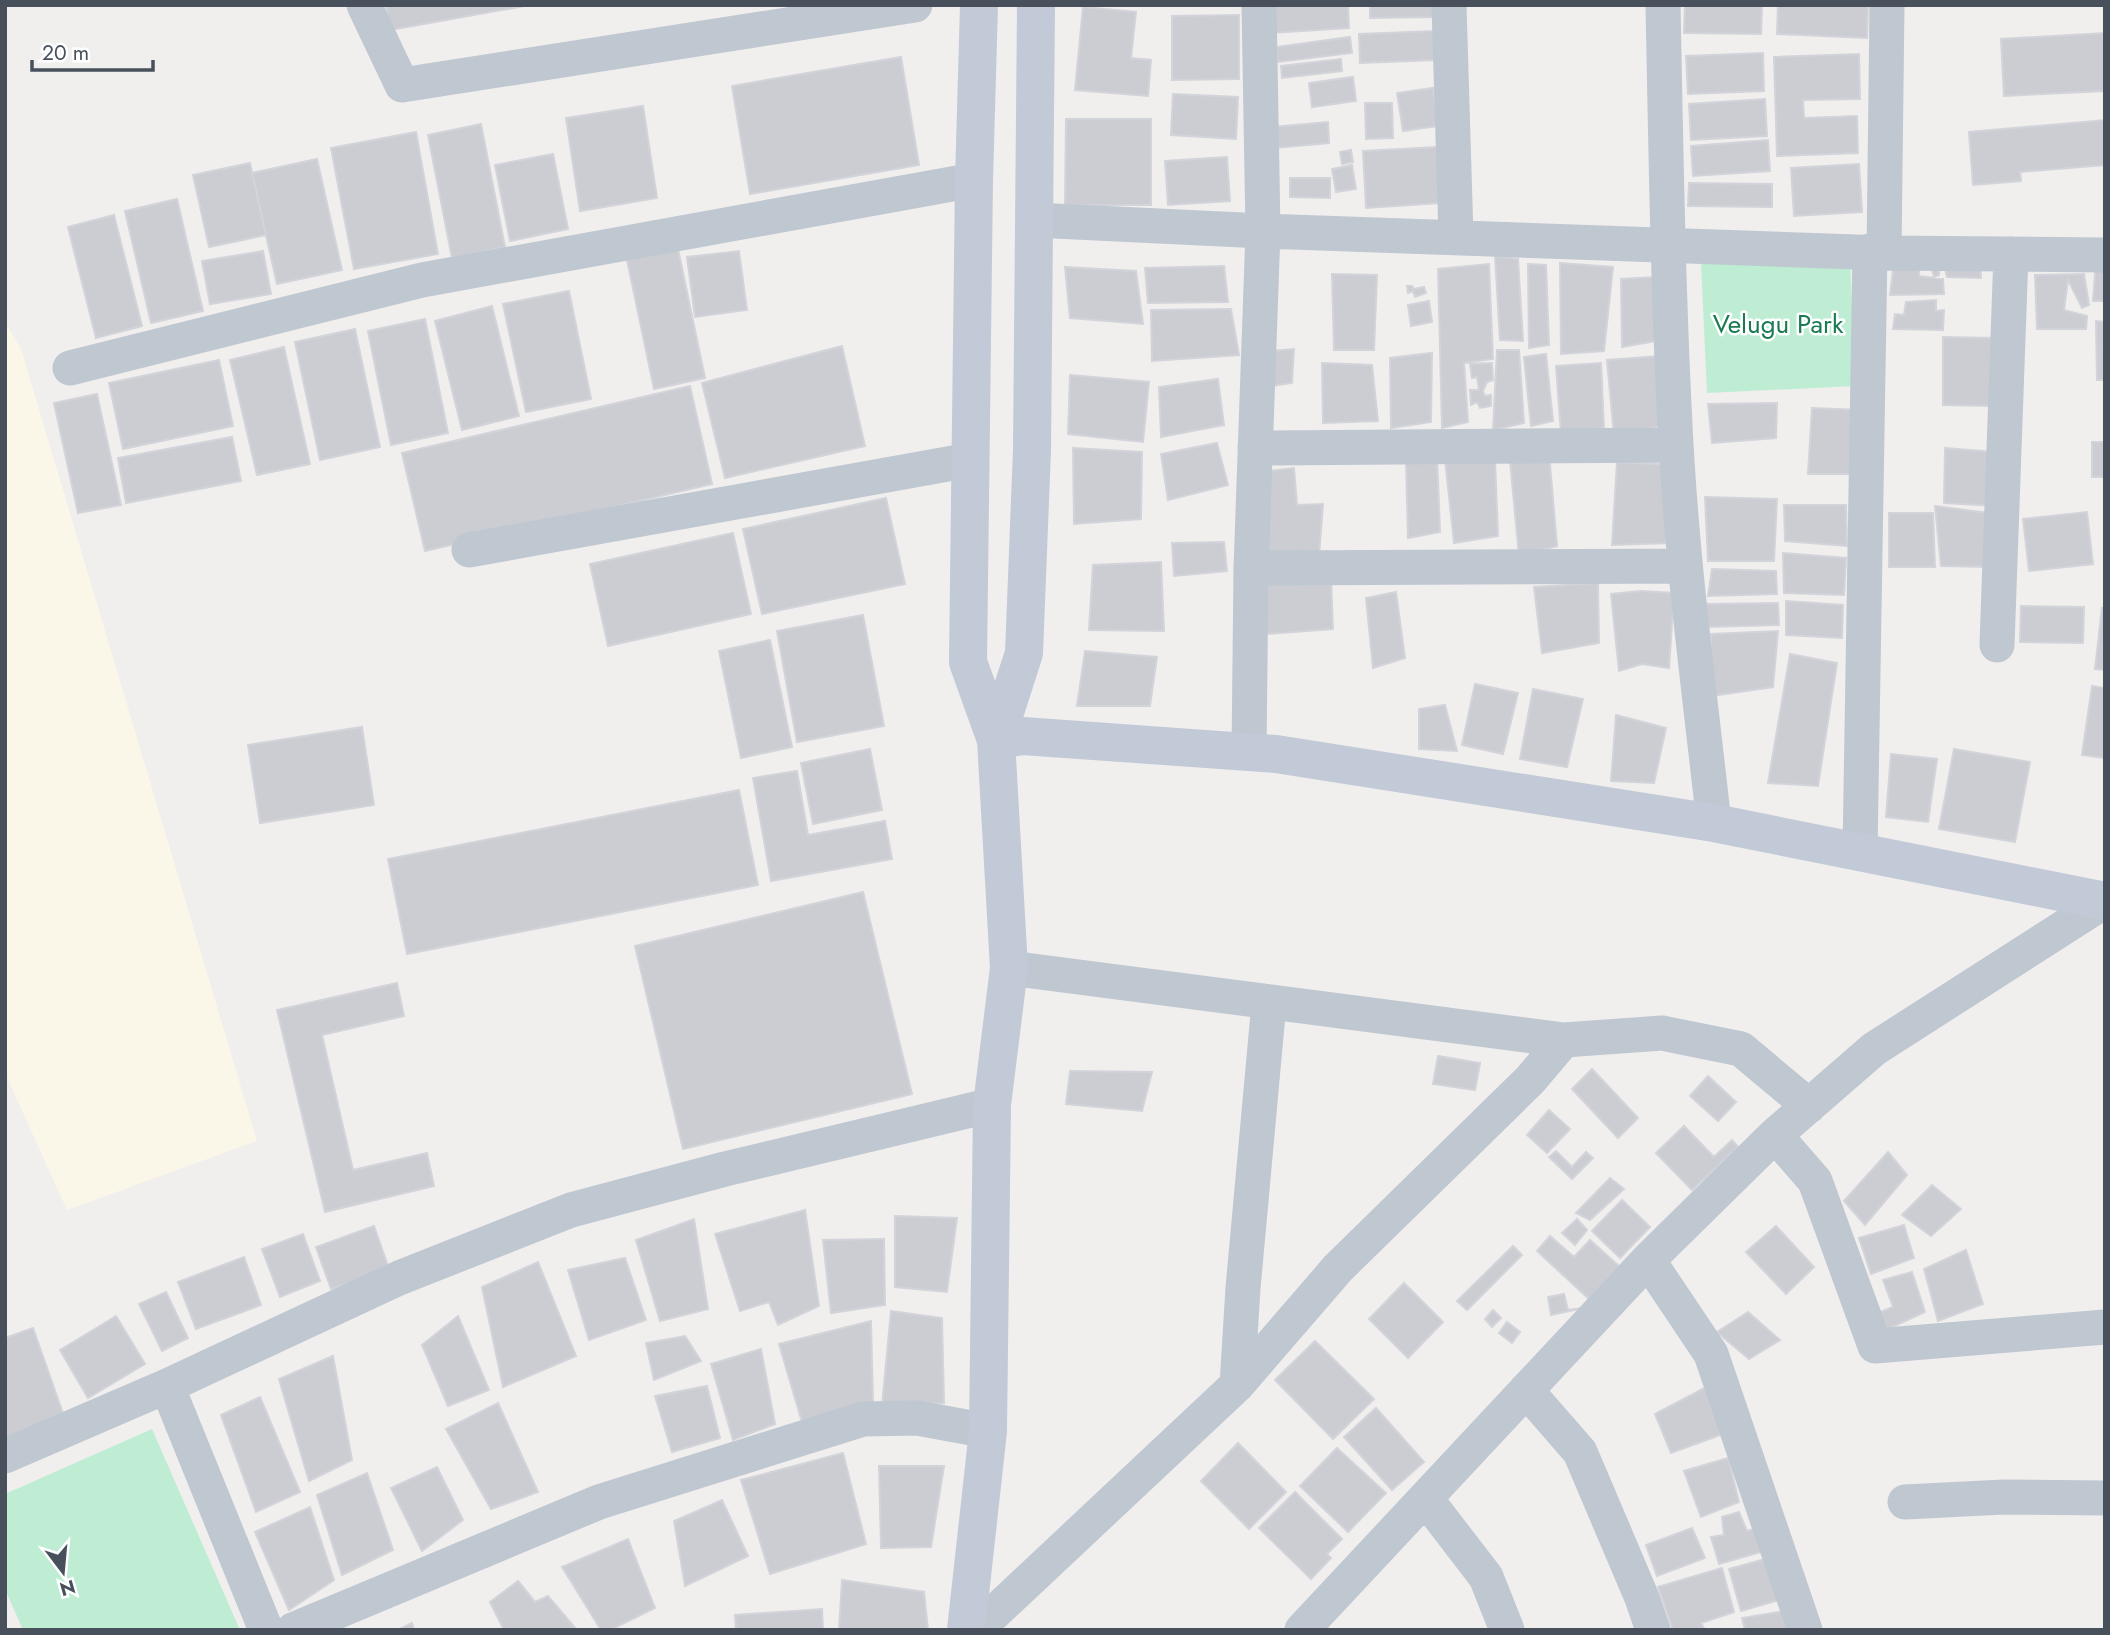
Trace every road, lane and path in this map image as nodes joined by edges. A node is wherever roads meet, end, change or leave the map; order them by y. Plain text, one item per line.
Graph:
1 (364, 5) edge
2 (915, 5) edge
3 (979, 5) edge
4 (1036, 5) edge
5 (1258, 5) edge
6 (1449, 5) edge
7 (1663, 5) edge
8 (1886, 5) edge
9 (974, 180) junction
10 (1034, 220) junction
11 (1263, 231) junction
12 (1456, 236) junction
13 (1667, 244) junction
14 (1877, 252) junction
15 (2011, 254) junction
16 (2105, 255) edge
17 (70, 368) dead end
18 (1676, 445) junction
19 (1255, 448) junction
20 (970, 460) junction
21 (468, 550) dead end
22 (1685, 566) junction
23 (1251, 568) junction
24 (1997, 645) dead end
25 (996, 740) junction
26 (1249, 752) junction
27 (1714, 823) junction
28 (1860, 852) junction
29 (2105, 901) edge
30 (1009, 968) junction
31 (1269, 1003) junction
32 (1564, 1040) junction
33 (992, 1105) junction
34 (1809, 1106) junction
35 (1775, 1135) junction
36 (1648, 1260) junction
37 (2105, 1326) edge
38 (1237, 1385) junction
39 (167, 1386) junction
40 (1527, 1390) junction
41 (988, 1431) junction
42 (5, 1456) edge
43 (2105, 1498) edge
44 (1426, 1499) junction
45 (1905, 1502) dead end
46 (265, 1630) edge
47 (293, 1630) edge
48 (966, 1630) edge
49 (976, 1630) edge
50 (1302, 1630) edge
51 (1507, 1630) edge
52 (1653, 1630) edge
53 (1805, 1630) edge

1 - 2 street
3 - 9 main road
4 - 10 main road
5 - 11 street
6 - 12 street
7 - 13 street
8 - 14 street
9 - 17 street
9 - 20 main road
10 - 11 street
10 - 25 main road
11 - 12 street
11 - 19 street
12 - 13 street
13 - 14 street
13 - 18 street
14 - 15 street
14 - 28 street
15 - 16 street
15 - 24 street
18 - 19 street
18 - 22 street
19 - 23 street
20 - 21 street
20 - 25 main road
22 - 23 street
22 - 27 street
23 - 26 street
25 - 26 main road
25 - 30 main road
26 - 27 main road
27 - 28 main road
28 - 29 main road
29 - 34 street
30 - 31 street
30 - 33 main road
31 - 32 street
31 - 38 street
32 - 34 street
32 - 38 street
33 - 39 street
33 - 41 main road
34 - 35 street
35 - 36 street
35 - 37 street
36 - 40 street
36 - 53 street
38 - 49 street
39 - 42 street
39 - 46 street
40 - 44 street
40 - 52 street
41 - 47 street
41 - 48 main road
43 - 45 street
44 - 50 street
44 - 51 street

